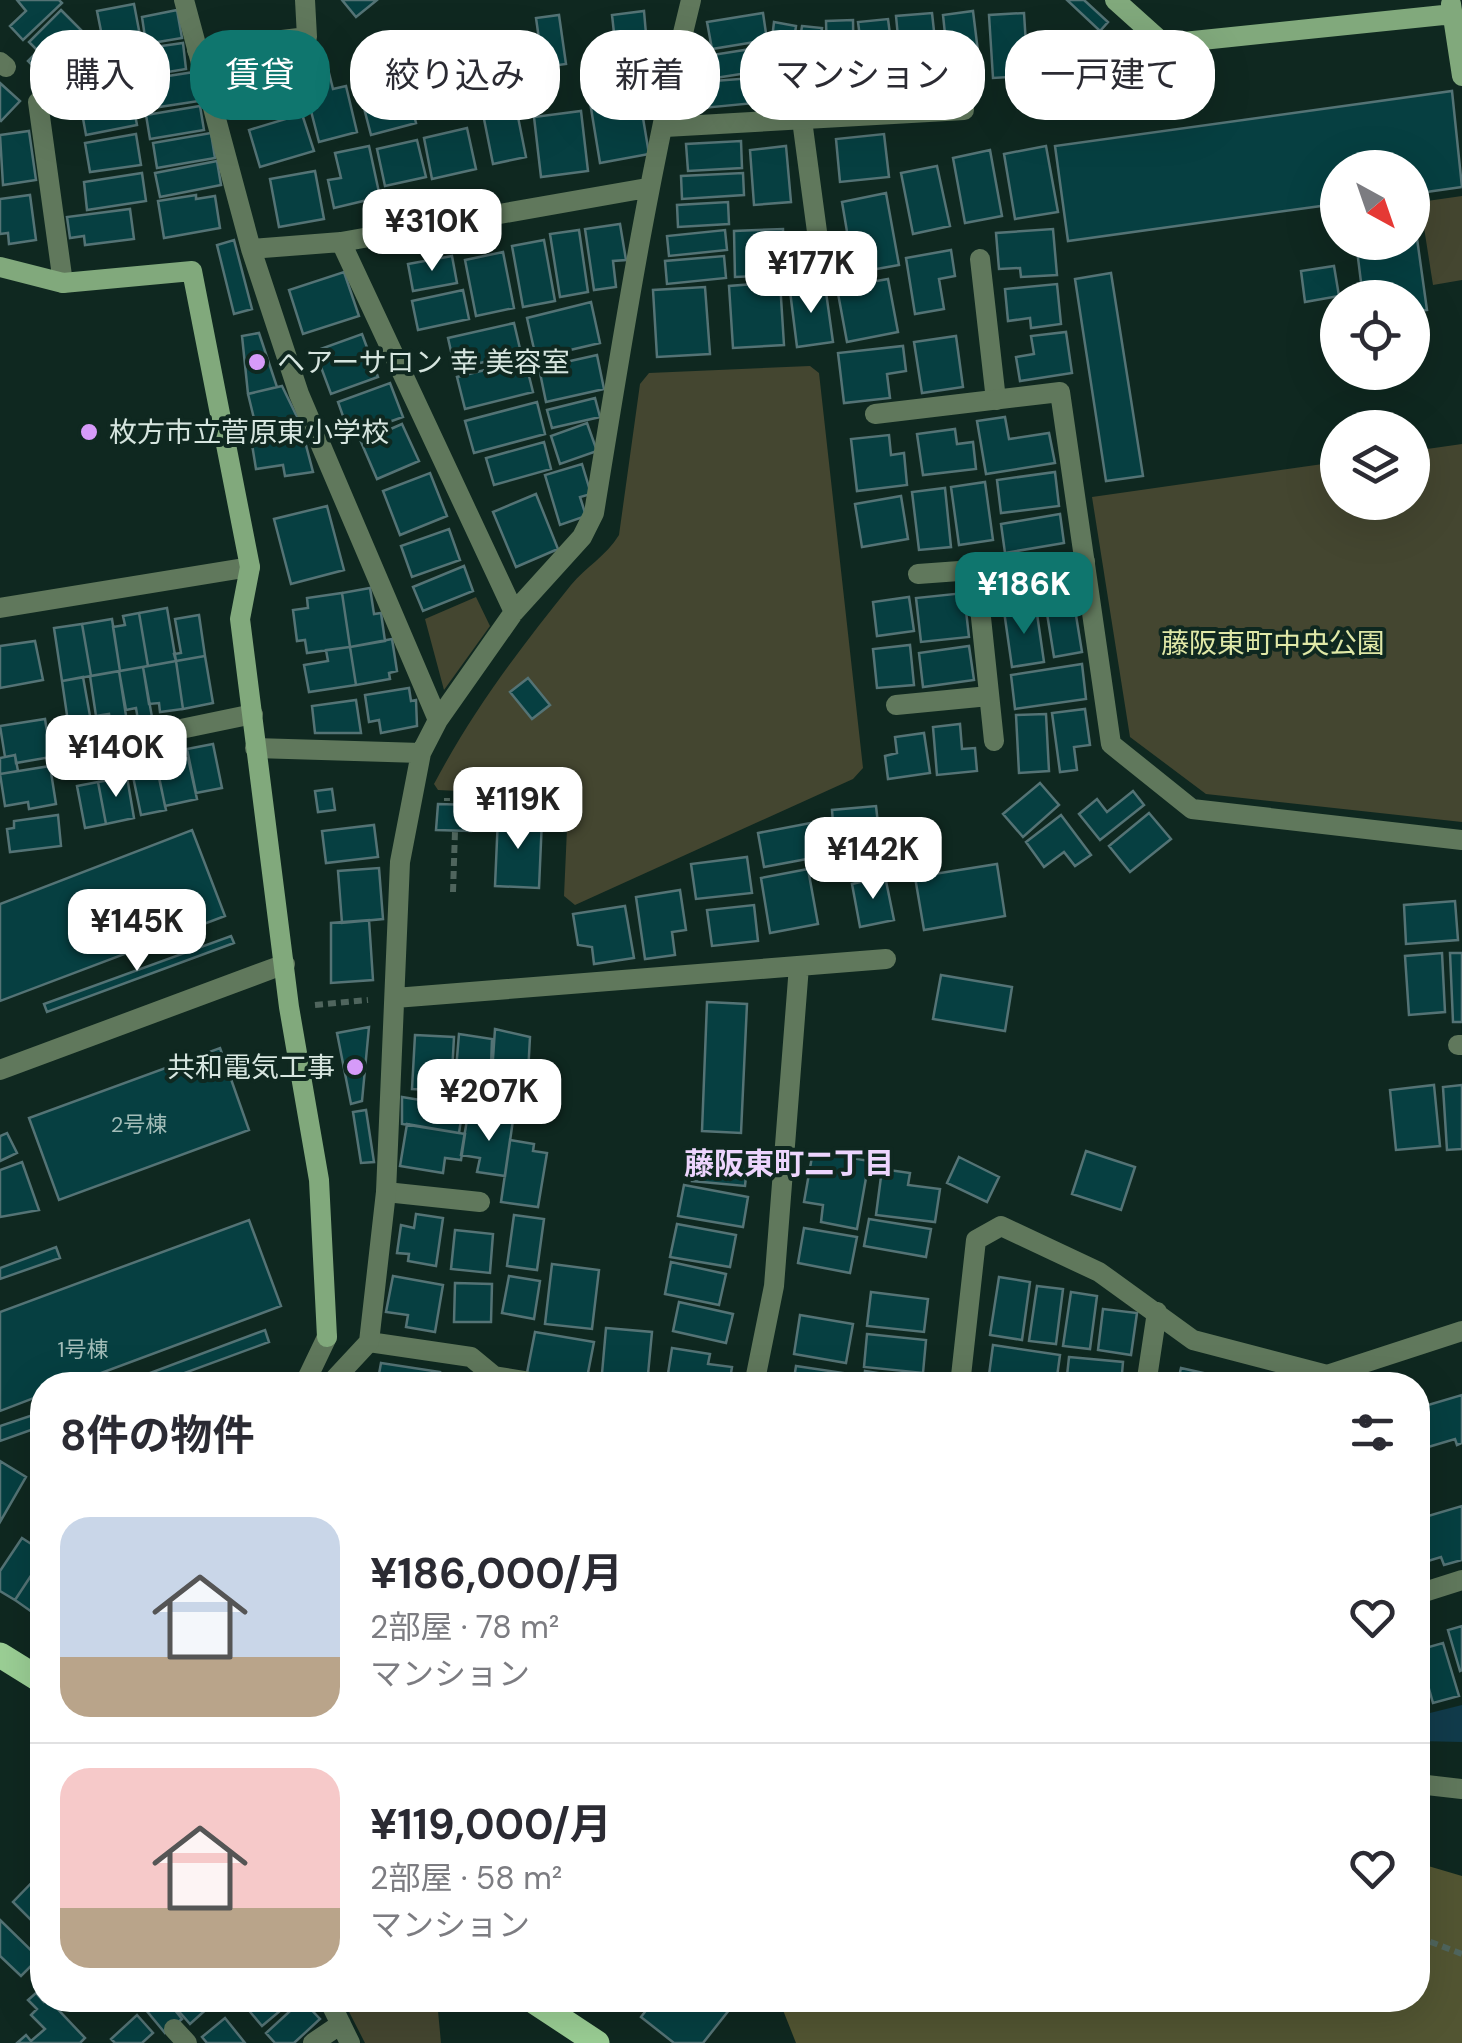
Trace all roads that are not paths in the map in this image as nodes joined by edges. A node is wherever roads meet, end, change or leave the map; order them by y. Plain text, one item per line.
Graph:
1 (184, 0) edge
2 (306, 0) edge
3 (691, 0) edge
4 (1116, 0) edge
5 (1452, 7) edge
6 (192, 30) edge
7 (308, 30) edge
8 (1462, 76) edge
9 (41, 120) edge
10 (216, 120) edge
11 (802, 120) joint
12 (665, 127) junction
13 (647, 188) junction
14 (340, 242) junction
15 (251, 249) junction
16 (820, 254) dead end
17 (980, 259) dead end
18 (0, 267) edge
19 (64, 284) junction
20 (996, 400) junction
21 (876, 414) dead end
22 (1085, 562) junction
23 (250, 566) junction
24 (976, 570) junction
25 (918, 574) dead end
26 (0, 608) edge
27 (514, 612) junction
28 (989, 696) junction
29 (896, 705) dead end
30 (253, 714) junction
31 (438, 720) junction
32 (994, 741) dead end
33 (255, 748) junction
34 (76, 751) dead end
35 (421, 753) junction
36 (1462, 840) edge
37 (886, 959) dead end
38 (285, 964) junction
39 (800, 966) junction
40 (396, 998) junction
41 (0, 1070) edge
42 (386, 1192) junction
43 (480, 1202) dead end
44 (1156, 1312) junction
45 (1462, 1331) edge
46 (369, 1342) junction
47 (310, 1372) edge
48 (341, 1372) edge
49 (489, 1372) edge
50 (757, 1372) edge
51 (961, 1372) edge
52 (1148, 1372) edge
53 (1300, 1372) edge
54 (1348, 1372) edge
55 (1462, 1580) edge
56 (1430, 1590) edge
57 (0, 1655) edge
58 (30, 1674) edge
59 (1430, 1785) edge
60 (1462, 1789) edge
61 (550, 2012) edge
62 (346, 2034) edge
63 (313, 2043) edge
64 (597, 2043) edge

1 - 6 street
2 - 7 street
3 - 12 street
4 - 5 street
5 - 8 street
9 - 19 street
10 - 15 street
11 - 12 street
11 - 16 street
12 - 13 street
13 - 14 street
13 - 27 street
14 - 15 street
14 - 27 street
15 - 31 street
17 - 20 street
18 - 19 street
19 - 23 street
20 - 21 street
20 - 22 street
22 - 24 street
22 - 36 street
23 - 26 street
23 - 30 street
24 - 25 street
24 - 28 street
27 - 31 street
28 - 29 street
28 - 32 street
30 - 33 street
30 - 34 street
31 - 35 street
33 - 35 street
33 - 38 street
35 - 40 street
37 - 39 street
38 - 41 street
38 - 47 street
39 - 40 street
39 - 50 street
40 - 42 street
42 - 43 street
42 - 46 street
44 - 51 street
44 - 52 street
44 - 53 street
45 - 54 street
46 - 48 street
46 - 49 street
55 - 56 street
57 - 58 main road
59 - 60 street
61 - 64 main road
62 - 63 street

